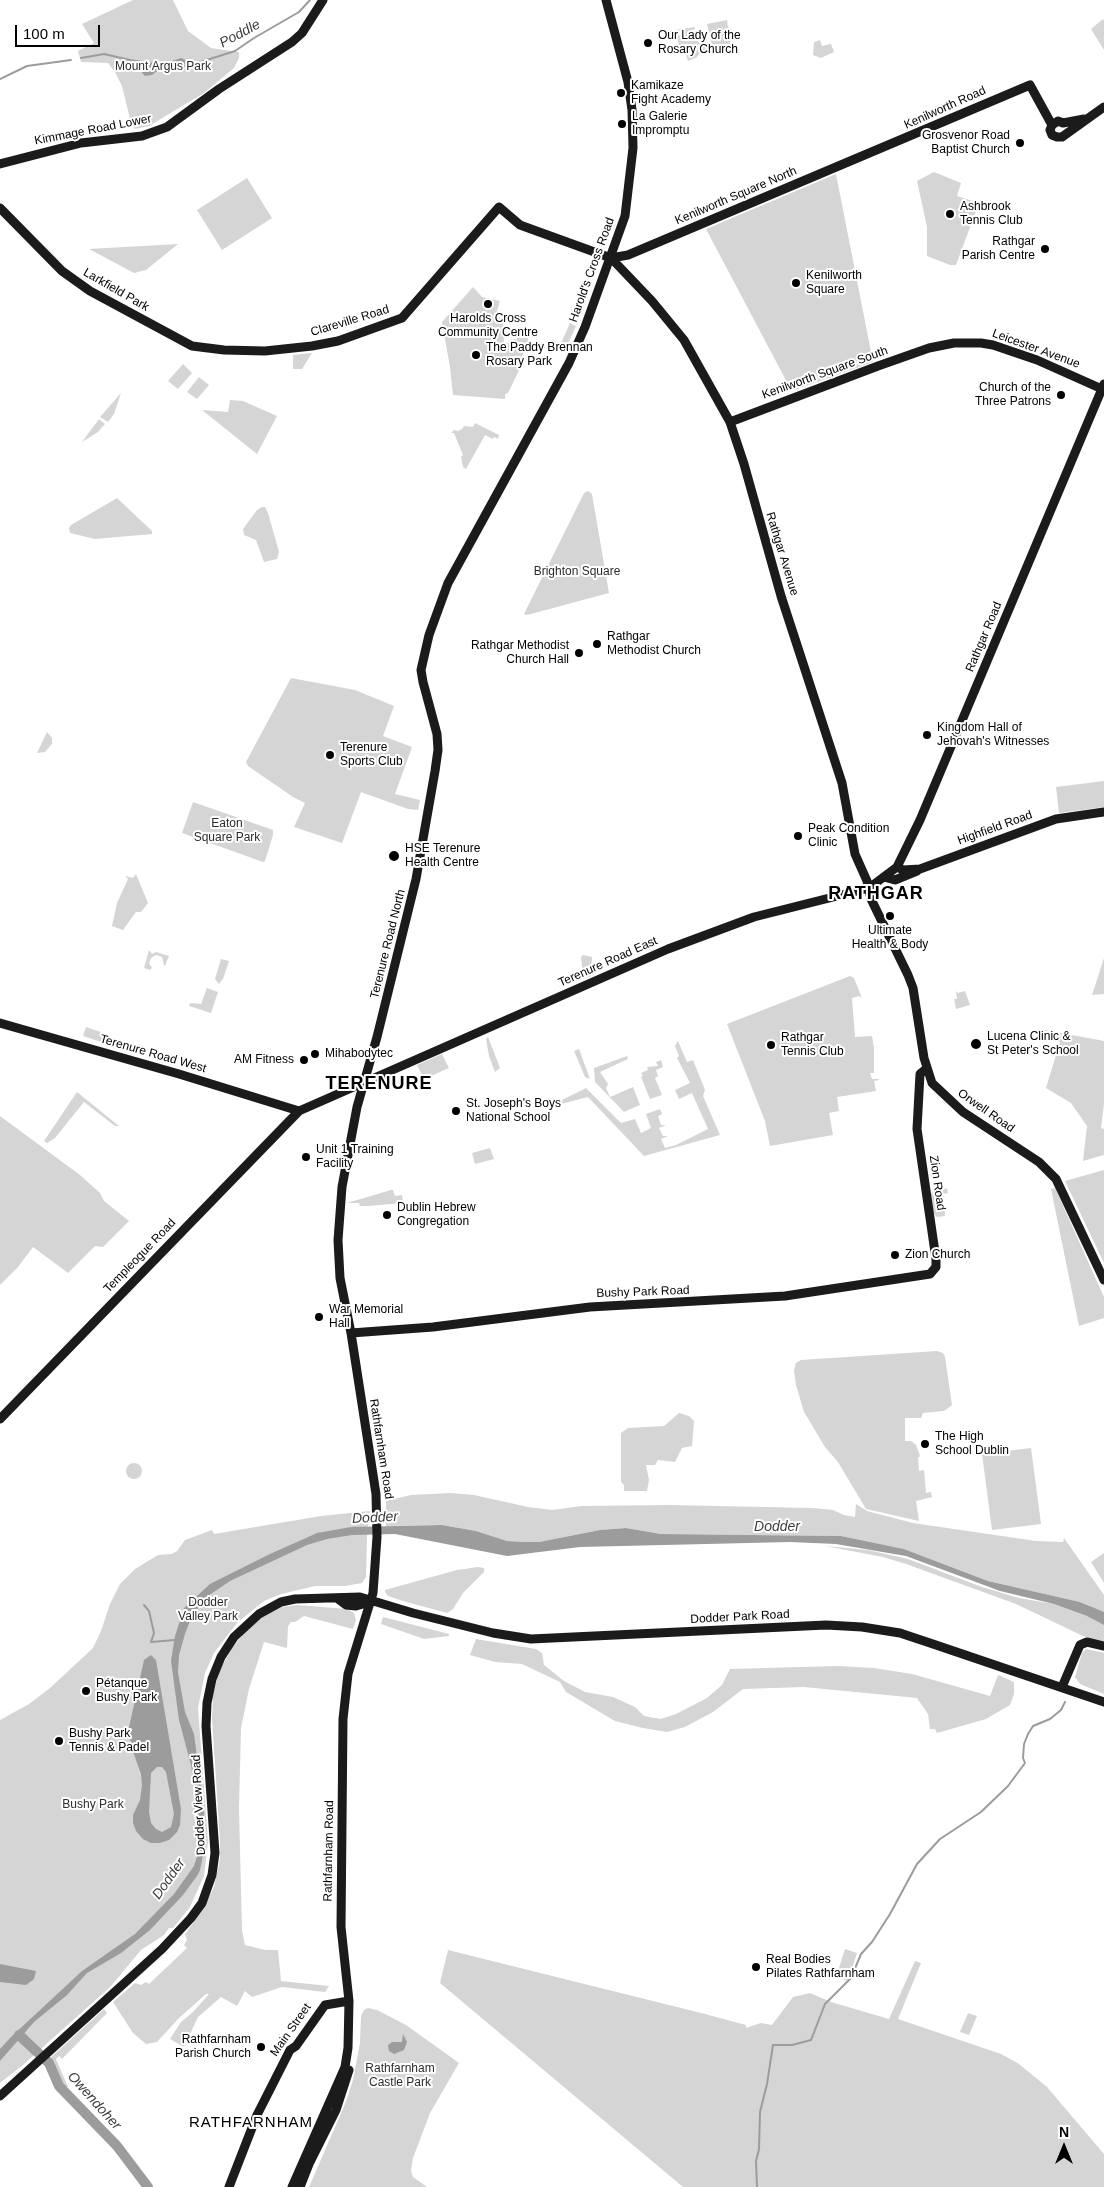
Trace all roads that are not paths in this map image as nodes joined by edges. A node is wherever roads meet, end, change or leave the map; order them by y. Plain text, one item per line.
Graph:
1 (323, 0) edge
2 (606, 0) edge
3 (1104, 107) edge
4 (1086, 119) junction
5 (1063, 123) junction
6 (1052, 125) junction
7 (1066, 133) junction
8 (870, 154) joint
9 (0, 164) edge
10 (0, 208) edge
11 (611, 258) junction
12 (162, 330) joint
13 (929, 348) joint
14 (1103, 386) edge
15 (730, 422) junction
16 (428, 635) joint
17 (1104, 812) edge
18 (896, 866) junction
19 (920, 869) junction
20 (884, 877) junction
21 (869, 888) junction
22 (0, 1023) edge
23 (926, 1069) junction
24 (365, 1082) junction
25 (932, 1083) junction
26 (344, 1091) junction
27 (918, 1098) junction
28 (357, 1107) junction
29 (299, 1111) junction
30 (934, 1270) joint
31 (1104, 1280) edge
32 (351, 1333) junction
33 (0, 1419) edge
34 (370, 1602) junction
35 (1104, 1646) edge
36 (1062, 1686) junction
37 (1104, 1702) edge
38 (349, 2001) junction
39 (0, 2096) edge
40 (229, 2187) edge
41 (292, 2187) edge
42 (300, 2187) edge

1 - 9 main road, Kimmage Road Lower
2 - 11 main road, Harold's Cross Road
3 - 4 main road
4 - 5 main road
4 - 7 main road
5 - 6 main road
5 - 7 main road
6 - 7 main road
6 - 8 main road, Kenilworth Road
8 - 11 main road, Kenilworth Square North
10 - 12 main road, Larkfield Park
11 - 12 main road, Clareville Road
11 - 15 main road, Rathgar Avenue
11 - 16 main road, Harold's Cross Road
13 - 14 main road, Leicester Avenue
13 - 15 main road, Kenilworth Square South
14 - 18 main road, Rathgar Road
15 - 21 main road, Rathgar Avenue
16 - 24 main road, Terenure Road North
17 - 19 main road, Highfield Road
18 - 19 main road, Highfield Road
18 - 20 main road, Rathgar Road
19 - 20 main road
20 - 21 main road, Rathgar Road
21 - 23 main road, Orwell Road
21 - 24 main road, Terenure Road East
22 - 29 main road, Terenure Road West
23 - 25 main road, Orwell Road
23 - 27 main road, Zion Road
24 - 26 main road, Terenure Road East
24 - 28 main road, Rathfarnham Road
25 - 27 main road
25 - 31 main road, Orwell Road
26 - 28 main road
26 - 29 main road, Terenure Road East
27 - 30 main road, Zion Road
28 - 32 main road, Rathfarnham Road
29 - 33 main road, Templeogue Road
30 - 32 main road, Bushy Park Road
32 - 34 main road, Rathfarnham Road
34 - 36 main road, Dodder Park Road
34 - 38 main road, Rathfarnham Road
34 - 39 main road, Dodder View Road
35 - 36 main road
36 - 37 main road, Dodder Park Road
38 - 40 main road, Main Street
38 - 41 main road, Rathfarnham Road
38 - 42 main road, Rathfarnham Road

